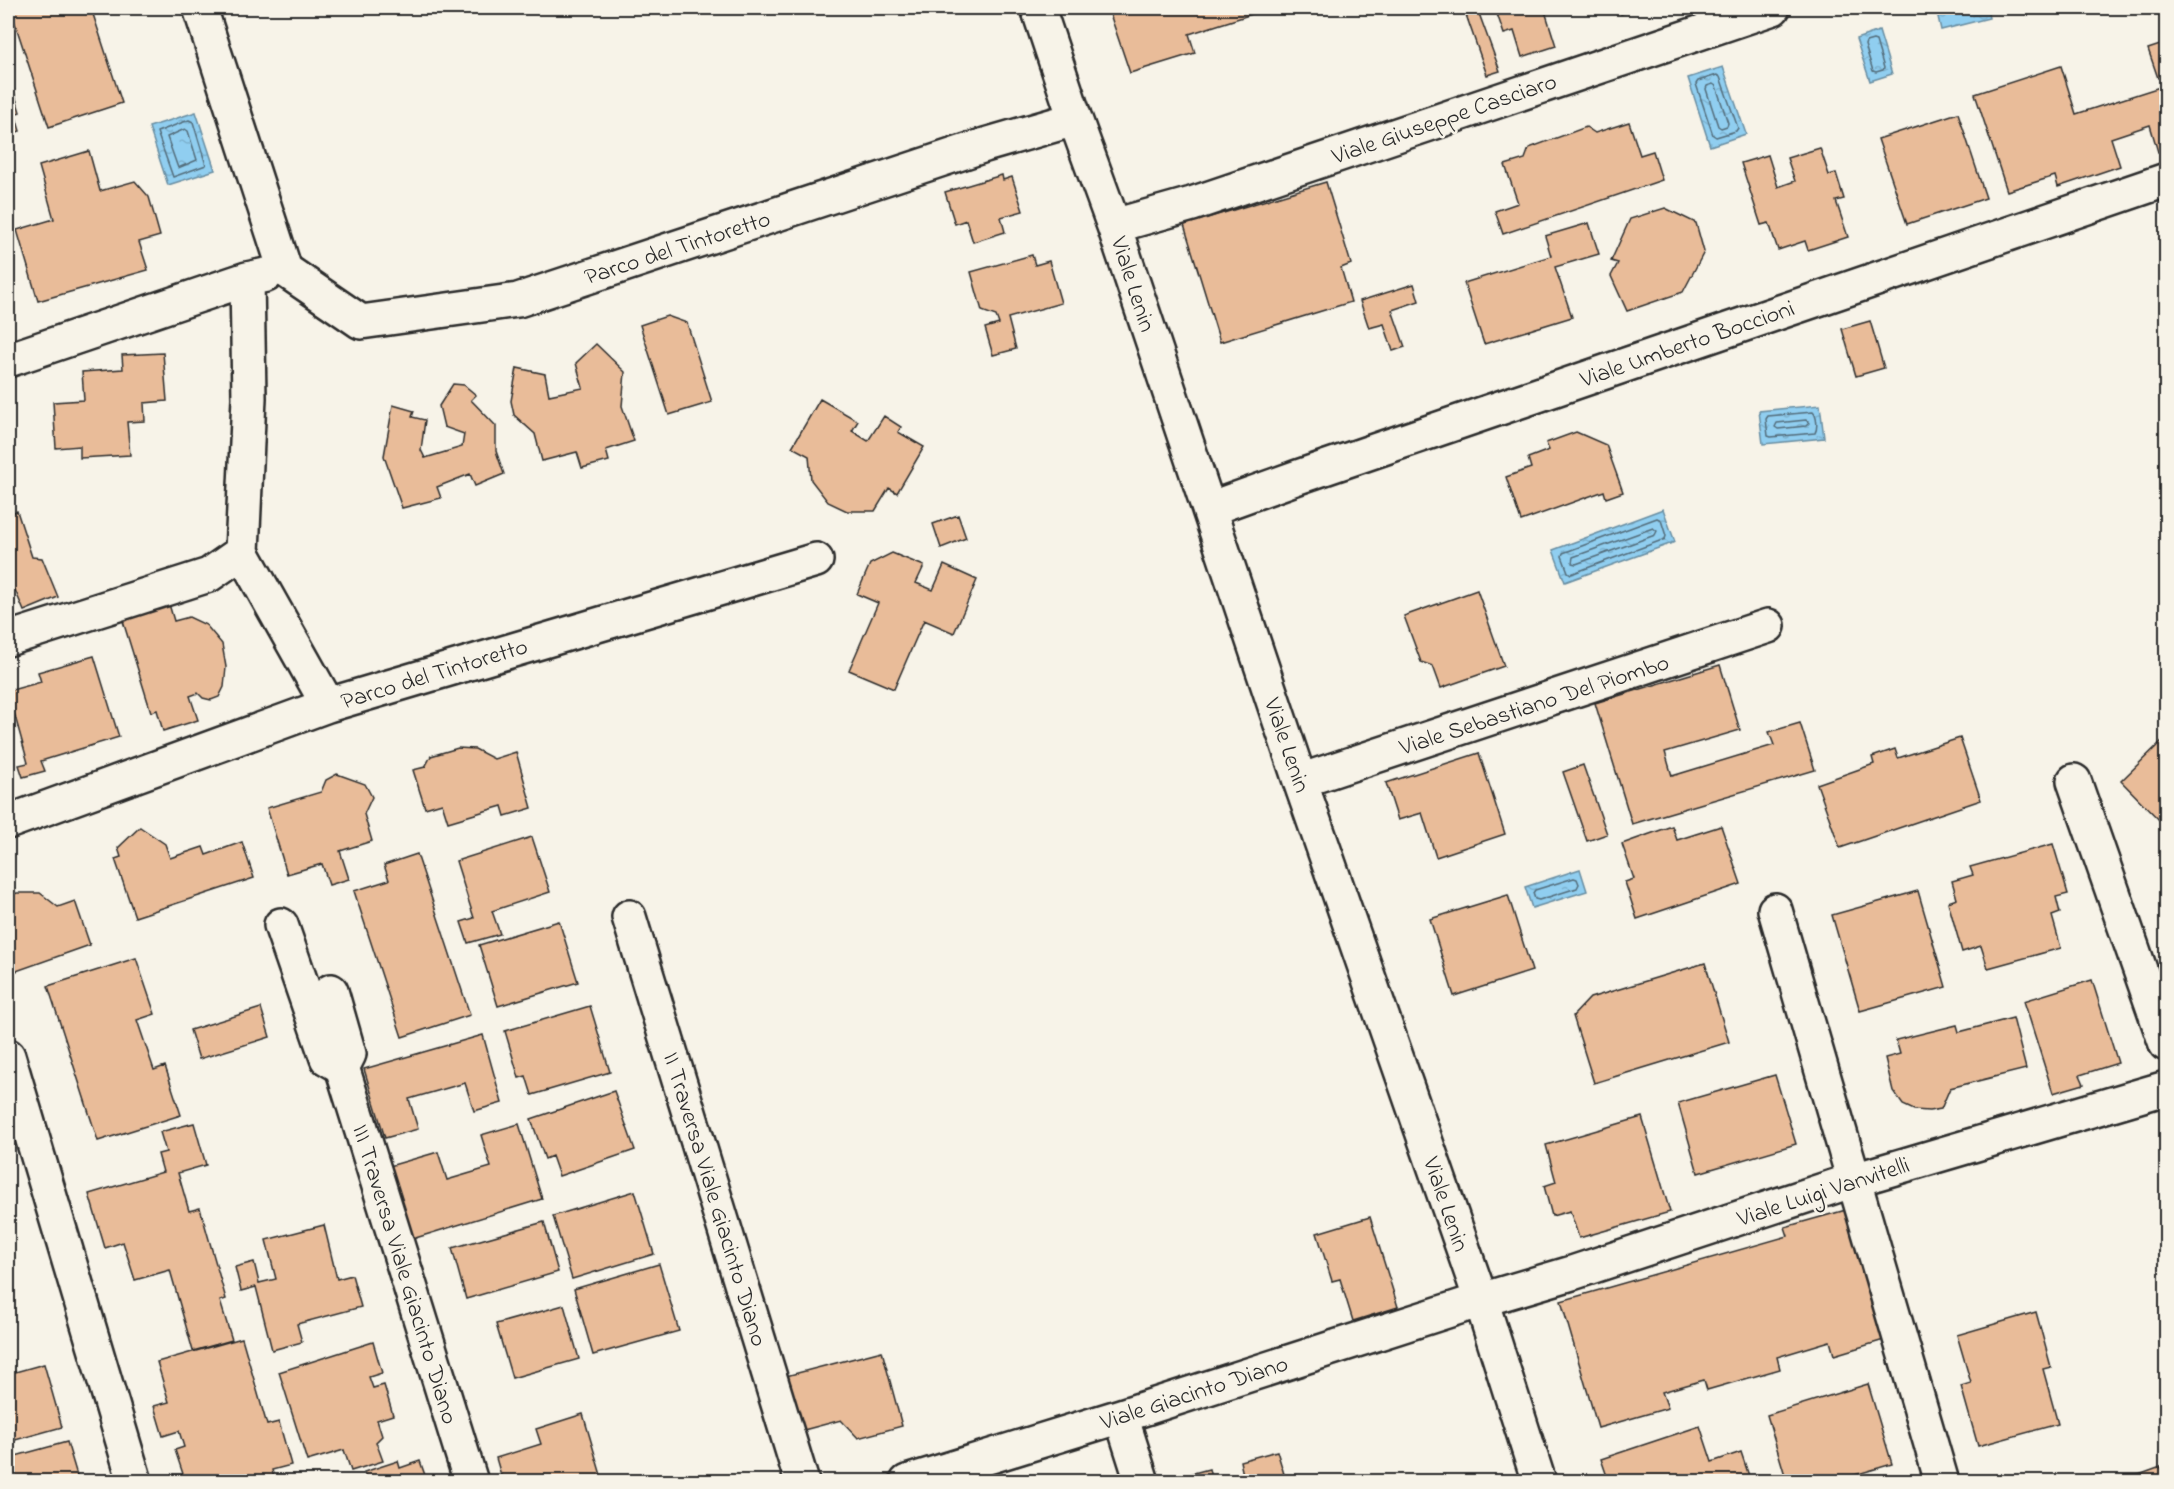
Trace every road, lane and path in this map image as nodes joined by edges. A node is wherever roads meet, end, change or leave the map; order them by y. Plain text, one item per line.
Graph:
1 (200, 8) edge
2 (1038, 8) edge
3 (1773, 8) edge
4 (1075, 119) junction
5 (2166, 180) edge
6 (1114, 226) junction
7 (285, 270) junction
8 (247, 279) junction
9 (8, 360) edge
10 (1209, 509) junction
11 (242, 552) junction
12 (816, 560) dead end
13 (1768, 626) dead end
14 (8, 639) edge
15 (328, 705) junction
16 (1300, 781) junction
17 (2074, 781) dead end
18 (8, 822) edge
19 (1775, 910) dead end
20 (629, 917) dead end
21 (281, 925) dead end
22 (331, 992) dead end
23 (2166, 1044) edge
24 (8, 1056) edge
25 (342, 1067) junction
26 (2166, 1088) edge
27 (1854, 1180) junction
28 (1480, 1300) junction
29 (1121, 1416) junction
30 (135, 1482) edge
31 (471, 1482) edge
32 (802, 1482) edge
33 (907, 1482) edge
34 (1142, 1482) edge
35 (1539, 1482) edge
36 (1942, 1482) edge

1 - 7 street
2 - 4 street, Viale Lenin
3 - 6 street, Viale Giuseppe Casciaro
4 - 6 street, Viale Lenin
4 - 7 street, Parco del Tintoretto
5 - 10 street, Viale Umberto Boccioni
6 - 10 street, Viale Lenin
7 - 8 street
8 - 9 street
8 - 11 street
10 - 16 street, Viale Lenin
11 - 14 street
11 - 15 street, Parco del Tintoretto
12 - 15 street, Parco del Tintoretto
13 - 16 street, Viale Sebastiano Del Piombo
15 - 18 street, Parco del Tintoretto
16 - 28 street, Viale Lenin
17 - 23 street
19 - 27 street
20 - 32 street, II Traversa Viale Giacinto Diano
21 - 25 street
22 - 25 street
24 - 30 street
25 - 31 street, III Traversa Viale Giacinto Diano
26 - 27 street, Viale Luigi Vanvitelli
27 - 28 street, Viale Luigi Vanvitelli
27 - 36 street
28 - 29 street, Viale Giacinto Diano
28 - 35 street, Viale Lenin
29 - 33 street, Viale Giacinto Diano
29 - 34 street

